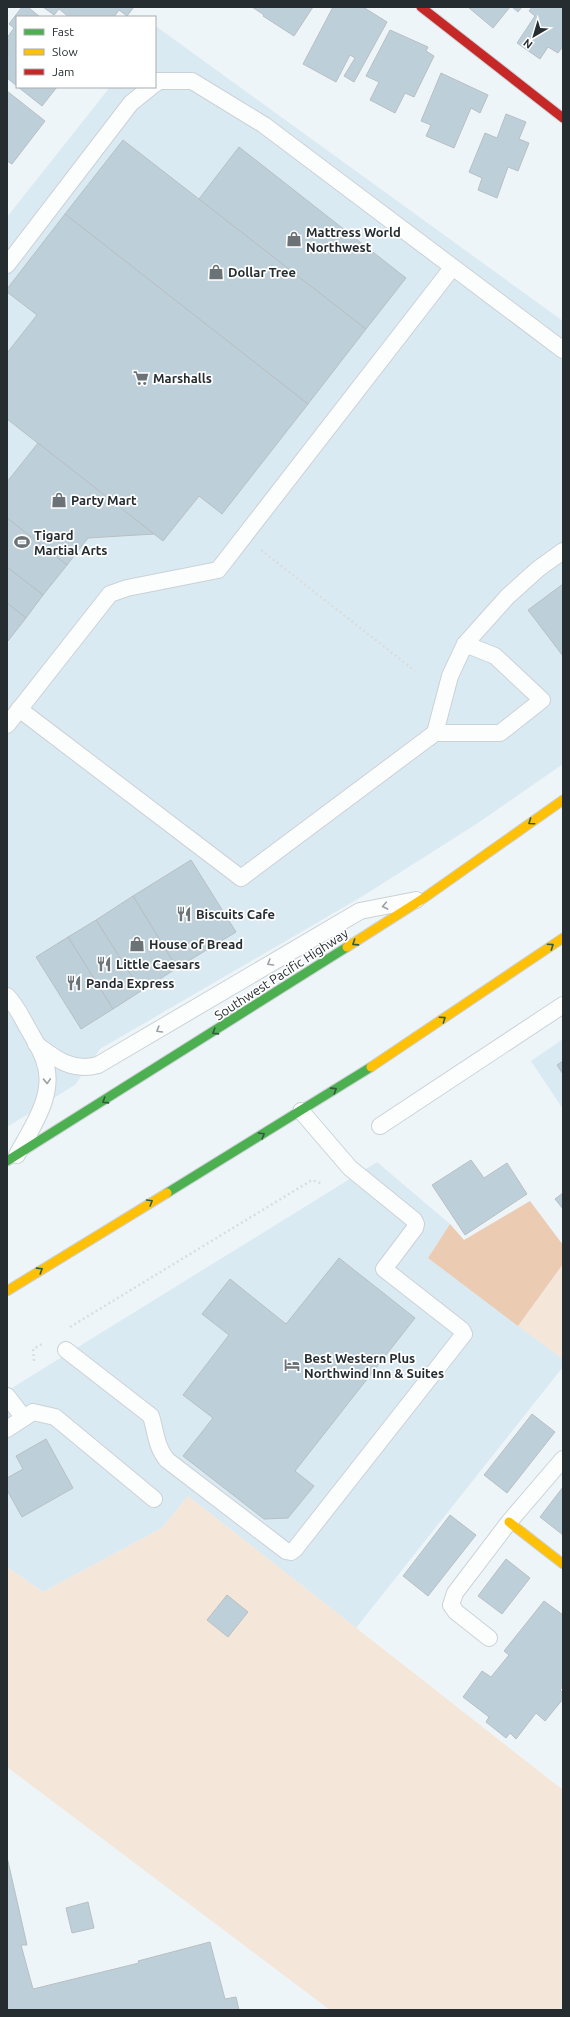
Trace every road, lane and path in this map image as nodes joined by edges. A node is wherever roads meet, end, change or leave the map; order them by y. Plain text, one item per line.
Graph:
1 (421, 7) edge
2 (156, 83) edge
3 (150, 88) edge
4 (563, 118) edge
5 (7, 265) edge
6 (452, 268) junction
7 (563, 350) edge
8 (245, 536) junction
9 (563, 551) edge
10 (465, 644) junction
11 (415, 671) dead end
12 (19, 709) junction
13 (7, 725) edge
14 (435, 733) junction
15 (563, 800) edge
16 (424, 898) junction
17 (563, 938) edge
18 (7, 996) edge
19 (563, 1005) edge
20 (36, 1044) junction
21 (301, 1111) junction
22 (380, 1126) dead end
23 (12, 1158) edge
24 (323, 1184) dead end
25 (7, 1291) edge
26 (68, 1328) dead end
27 (47, 1341) dead end
28 (66, 1350) dead end
29 (34, 1361) dead end
30 (7, 1396) edge
31 (24, 1418) junction
32 (7, 1429) edge
33 (563, 1459) edge
34 (154, 1499) dead end
35 (509, 1522) junction
36 (563, 1564) edge
37 (489, 1638) dead end

1 - 4 main road
2 - 6 lane
3 - 5 lane
6 - 7 lane
6 - 8 lane
8 - 11 path
8 - 12 lane
9 - 10 lane
10 - 14 lane
10 - 14 lane
12 - 13 lane
12 - 14 lane
15 -> 16 main road, Southwest Pacific Highway
16 -> 20 lane
16 -> 23 main road, Southwest Pacific Highway
21 -> 17 main road
18 - 20 lane
19 - 22 lane
20 -> 23 lane
25 -> 21 main road
21 - 28 lane
24 - 26 path
27 - 29 path
30 - 31 lane
31 - 32 lane
31 - 34 lane
33 - 35 lane
35 - 36 main road
35 - 37 lane

